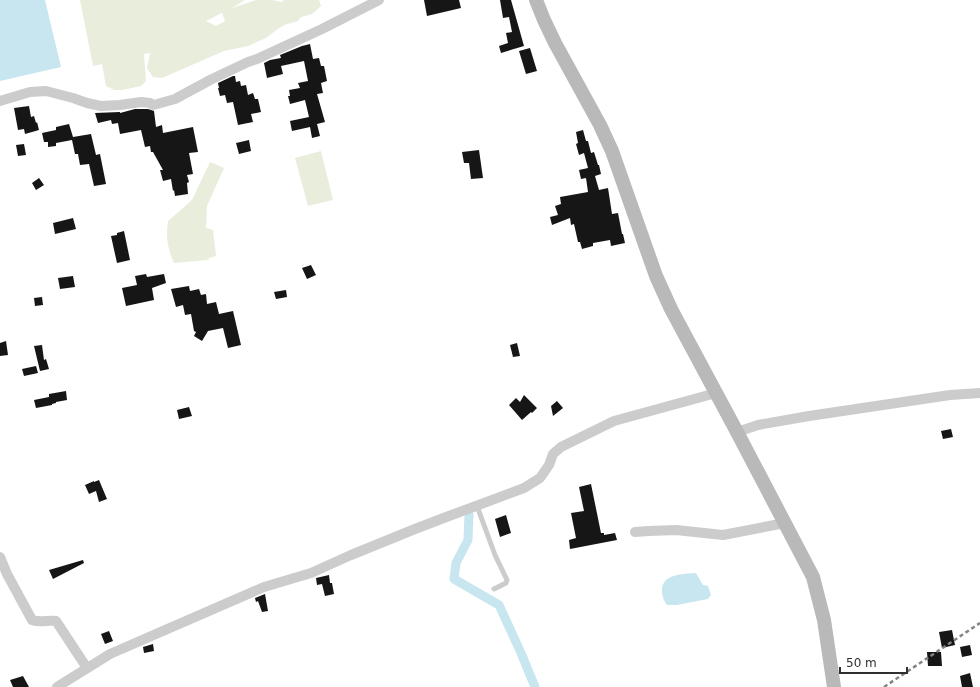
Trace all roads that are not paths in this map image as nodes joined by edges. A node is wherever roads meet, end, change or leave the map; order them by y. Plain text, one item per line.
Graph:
1 (379, 0) edge
2 (536, 0) edge
3 (0, 101) edge
4 (716, 393) junction
5 (980, 393) edge
6 (737, 432) junction
7 (473, 507) junction
8 (785, 523) junction
9 (635, 532) dead end
10 (0, 557) edge
11 (494, 589) dead end
12 (87, 668) junction
13 (56, 687) edge
14 (834, 687) edge

1 - 3 street
2 - 4 street
4 - 6 street
4 - 7 street
5 - 6 street
6 - 8 street
7 - 11 lane
7 - 12 street
8 - 9 street
8 - 14 street
10 - 12 street
12 - 13 street

